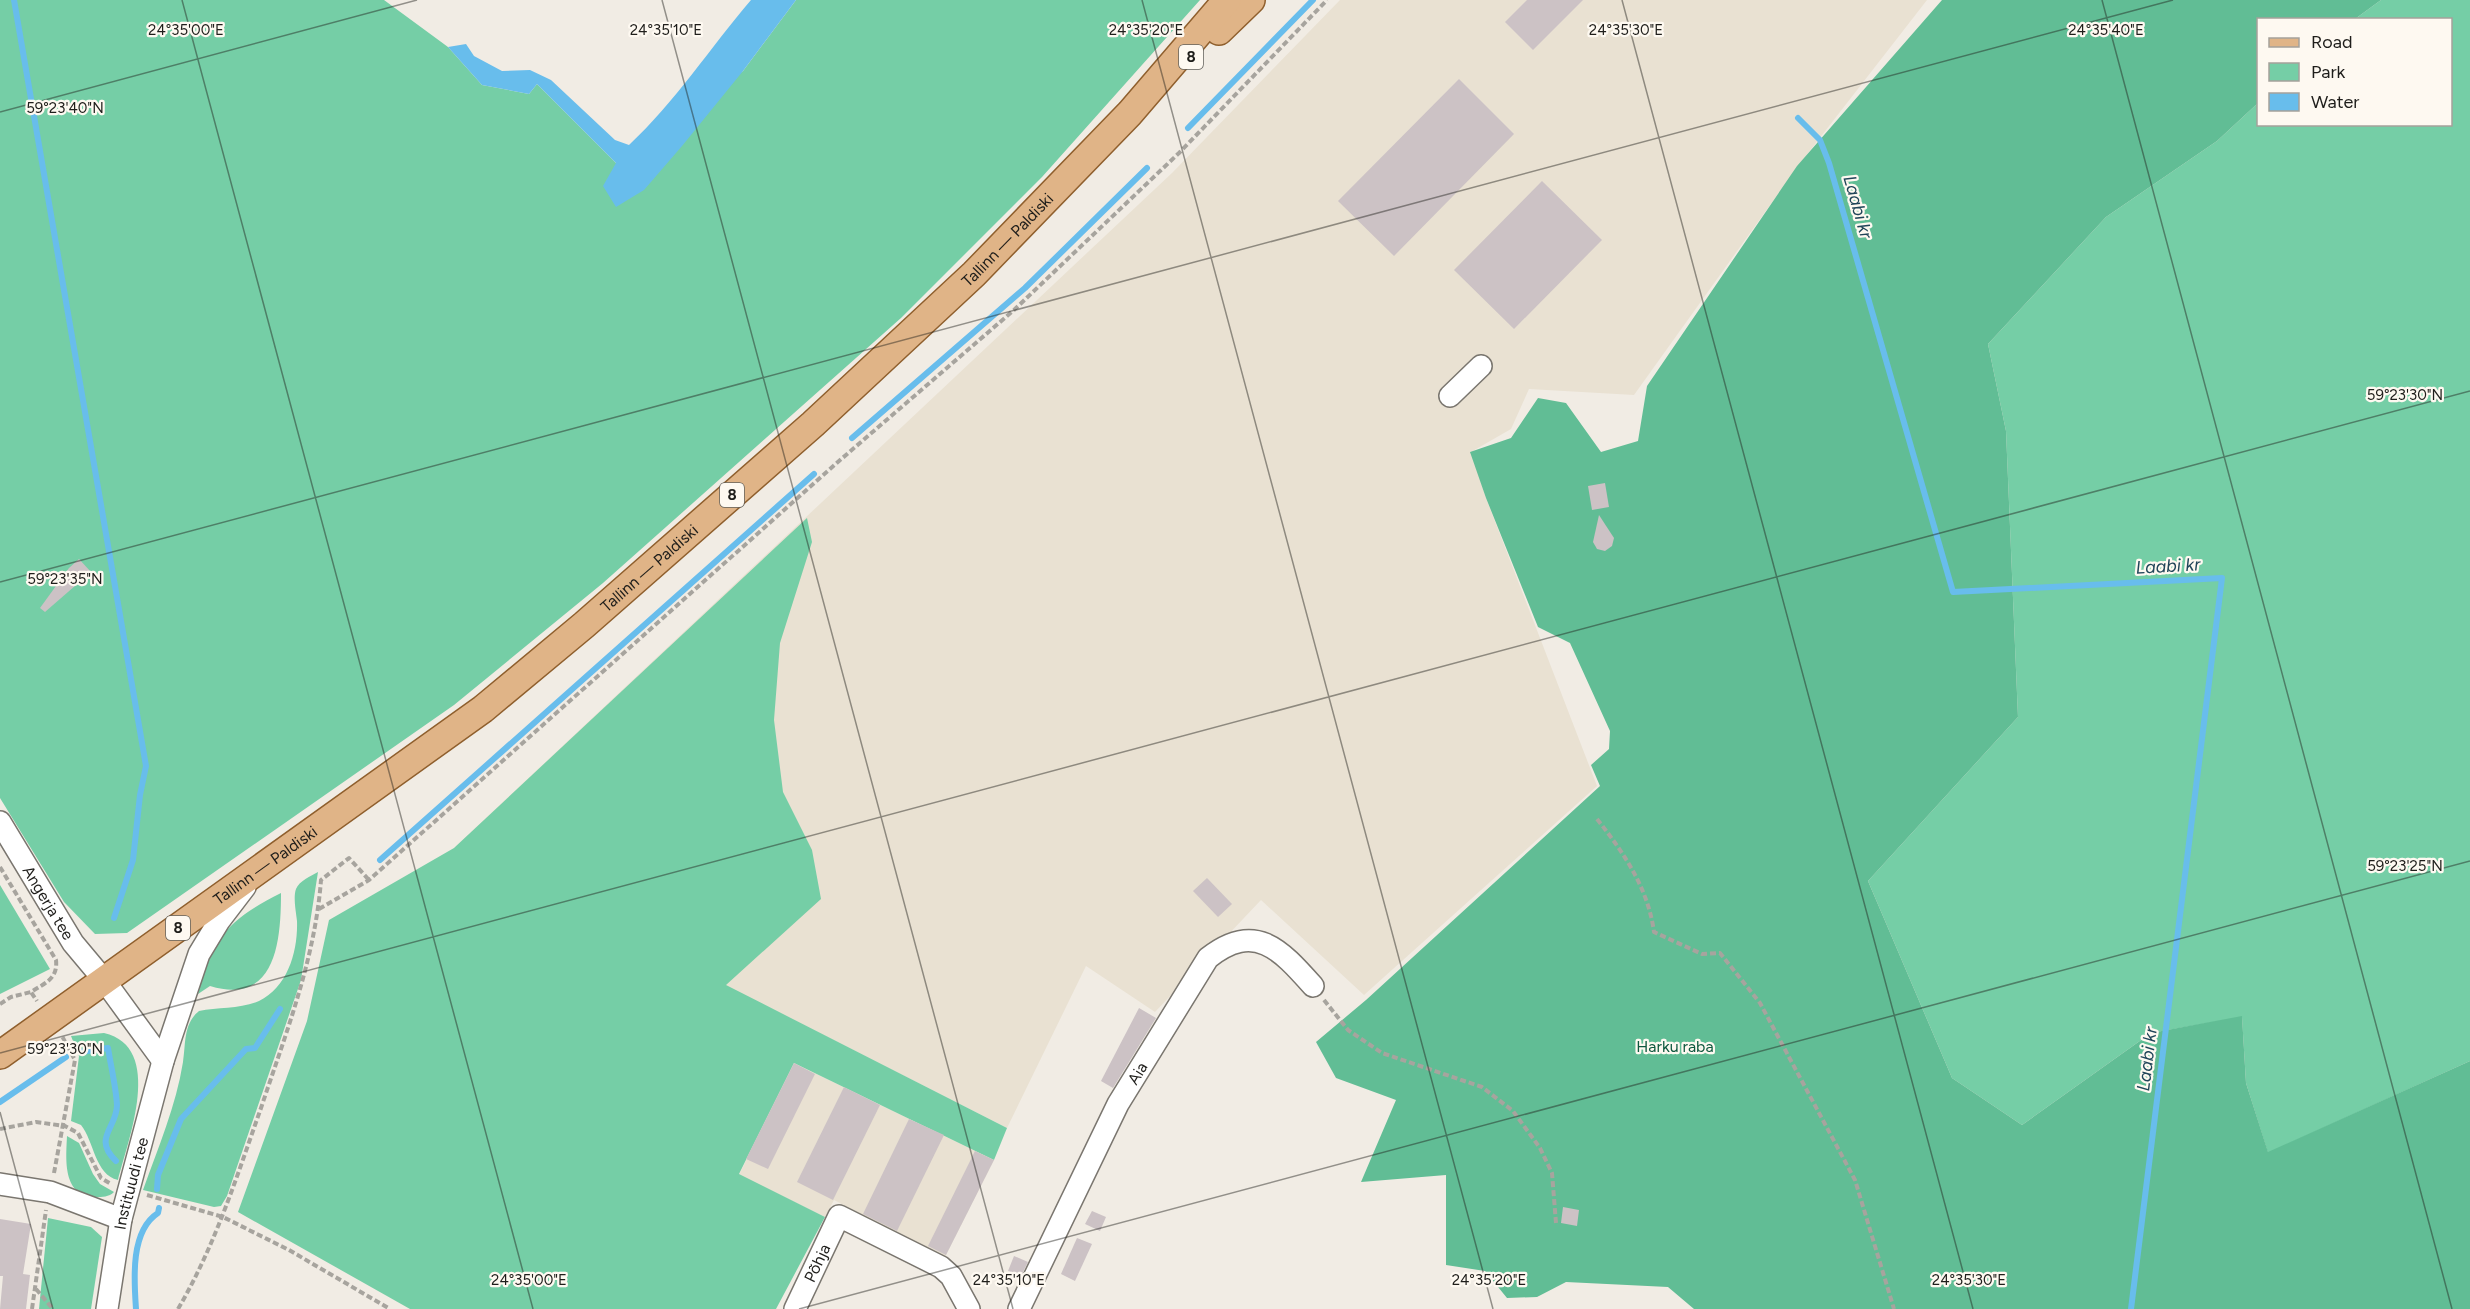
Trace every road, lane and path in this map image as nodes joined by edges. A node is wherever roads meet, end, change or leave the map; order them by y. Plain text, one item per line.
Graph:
1 (1227, 0) edge
2 (1251, 0) edge
3 (1327, 0) edge
4 (1130, 113) junction
5 (1481, 366) dead end
6 (1450, 396) dead end
7 (1597, 819) dead end
8 (0, 822) edge
9 (0, 867) edge
10 (252, 877) junction
11 (369, 880) junction
12 (319, 909) junction
13 (104, 980) junction
14 (1313, 986) joint
15 (31, 992) junction
16 (0, 1004) edge
17 (50, 1019) junction
18 (0, 1055) edge
19 (163, 1061) junction
20 (65, 1126) junction
21 (0, 1129) edge
22 (0, 1184) edge
23 (50, 1192) junction
24 (223, 1217) junction
25 (121, 1219) junction
26 (1556, 1223) dead end
27 (35, 1288) junction
28 (32, 1309) edge
29 (52, 1309) edge
30 (107, 1309) edge
31 (177, 1309) edge
32 (390, 1309) edge
33 (795, 1309) edge
34 (969, 1309) edge
35 (1019, 1309) edge
36 (1894, 1309) edge

1 - 4 main road, Tallinn — Paldiski / 8
2 - 4 main road, 8
3 - 11 path
4 - 10 main road, Tallinn — Paldiski / 8
5 - 6 street
7 - 36 path
8 - 13 street, Angerja tee
9 - 15 path
10 - 13 main road, Tallinn — Paldiski / 8
10 - 19 street, Instituudi tee
11 - 12 path
11 - 12 path
12 - 24 path
13 - 17 main road, Tallinn — Paldiski / 8
13 - 19 street
14 - 26 path
14 - 35 street, Aia
15 - 16 path
15 - 17 path
17 - 18 main road, Tallinn — Paldiski / 8
17 - 20 path
19 - 25 street, Instituudi tee
20 - 21 path
20 - 23 path
22 - 23 street
23 - 25 street
23 - 27 path
24 - 31 path
24 - 32 path
25 - 30 street, Instituudi tee
27 - 28 path
27 - 29 path
33 - 34 street, Põhja

